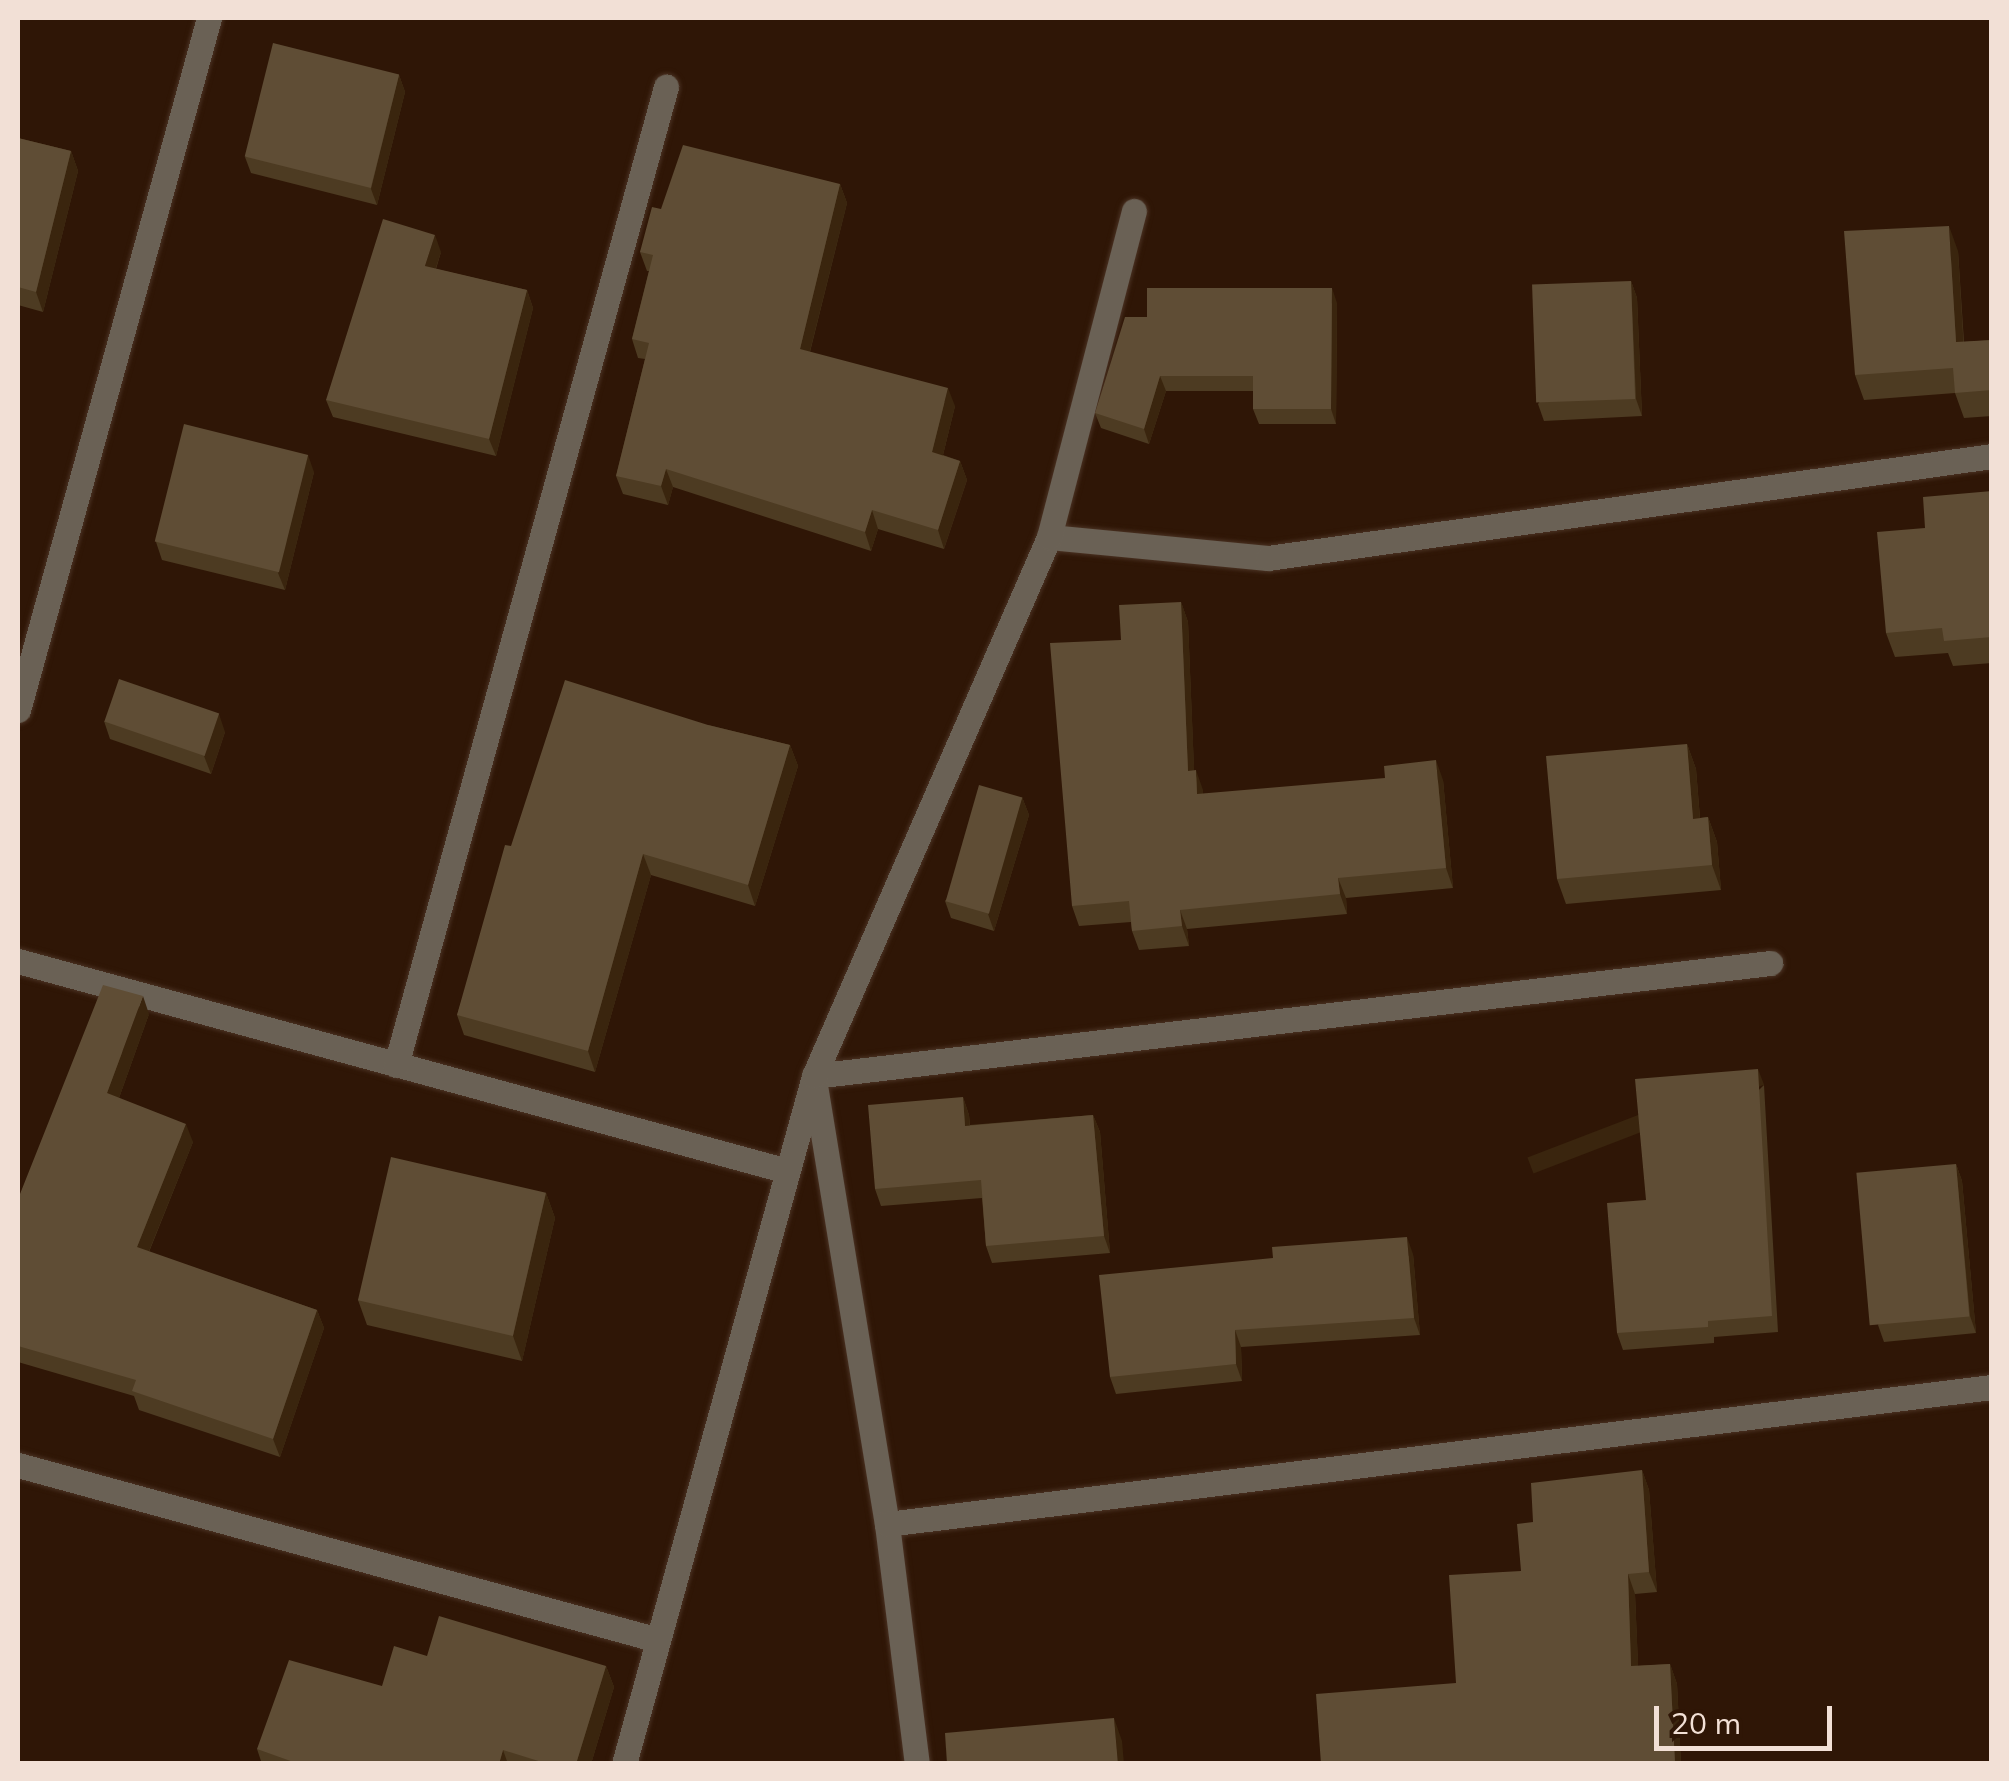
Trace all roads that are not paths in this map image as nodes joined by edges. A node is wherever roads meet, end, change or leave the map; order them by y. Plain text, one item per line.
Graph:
1 (209, 18) edge
2 (666, 87) dead end
3 (1134, 211) dead end
4 (1992, 456) edge
5 (1049, 537) junction
6 (18, 710) edge
7 (18, 961) edge
8 (1770, 963) dead end
9 (396, 1065) junction
10 (814, 1076) junction
11 (787, 1171) junction
12 (1992, 1387) edge
13 (18, 1466) edge
14 (887, 1524) junction
15 (658, 1640) junction
16 (624, 1764) edge
17 (917, 1764) edge

1 - 6 street
2 - 9 street
3 - 5 street
4 - 5 street
5 - 10 street
7 - 9 street
8 - 10 street
9 - 11 street
10 - 11 street
10 - 14 street
11 - 15 street
12 - 14 street
13 - 15 street
14 - 17 street
15 - 16 street

